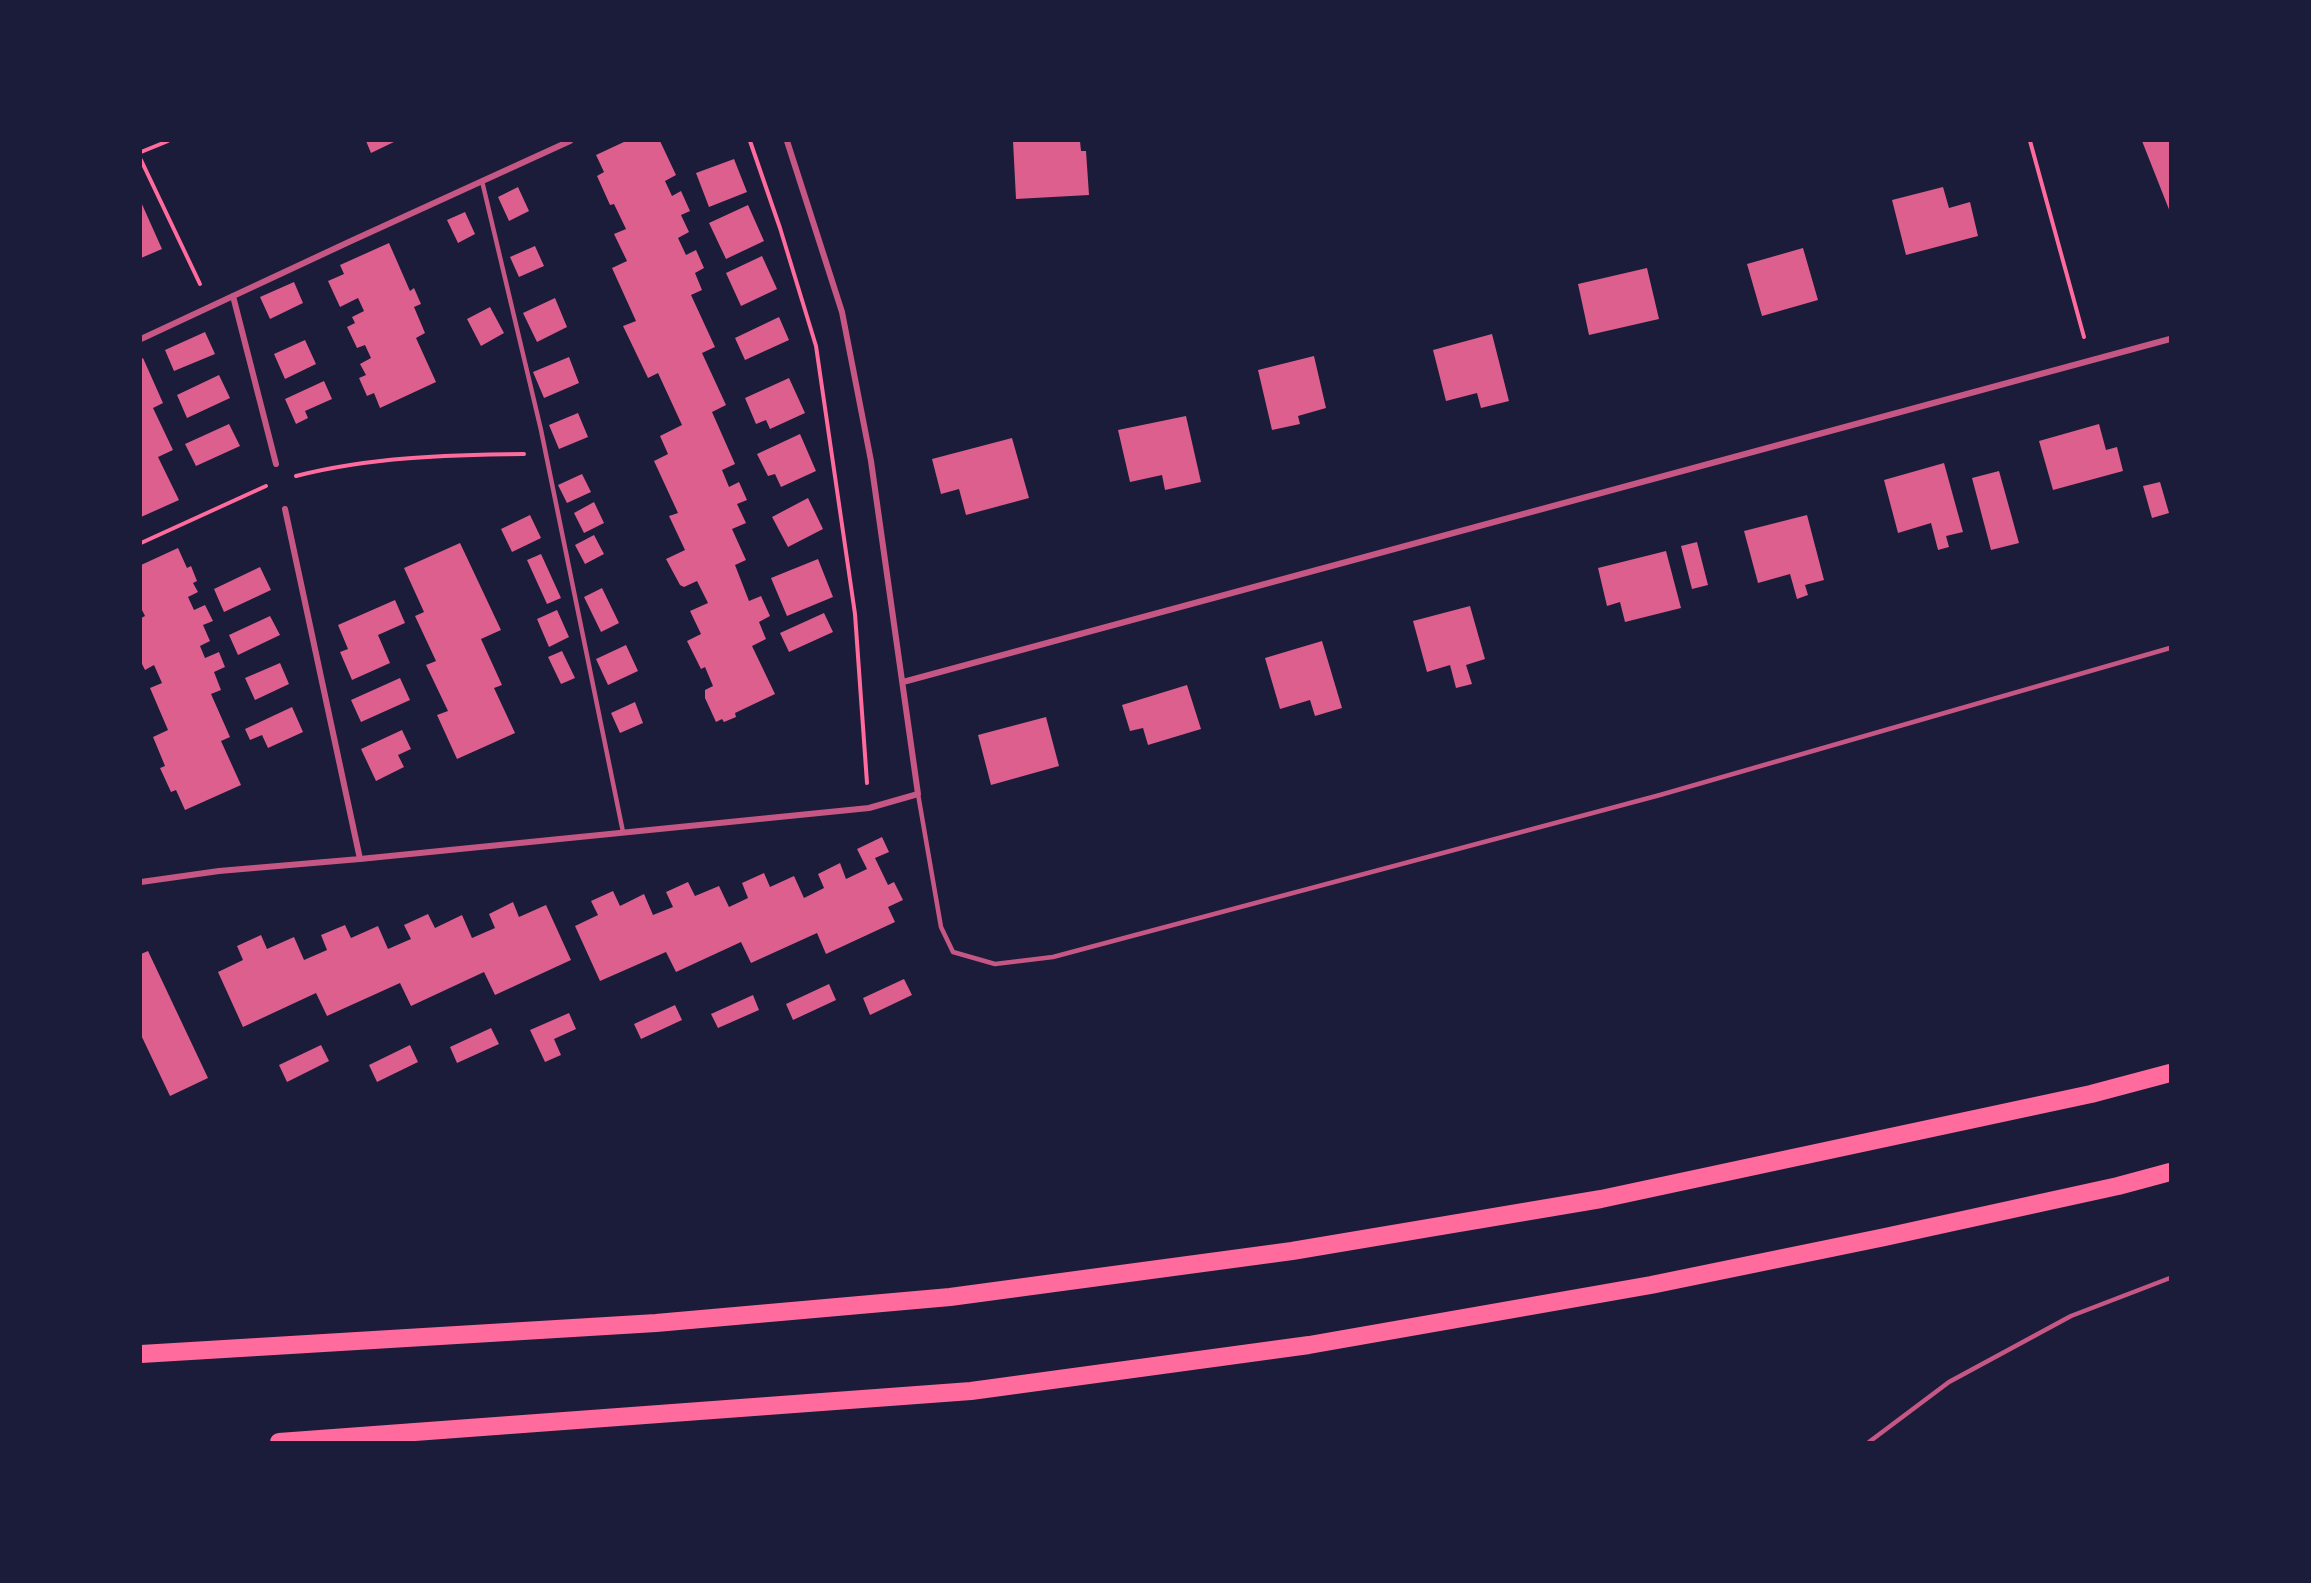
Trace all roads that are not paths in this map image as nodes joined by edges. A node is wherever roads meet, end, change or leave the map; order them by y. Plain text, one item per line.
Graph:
1 (570, 141) edge
2 (787, 141) edge
3 (482, 181) junction
4 (233, 296) junction
5 (141, 339) edge
6 (2170, 339) edge
7 (276, 464) dead end
8 (285, 509) dead end
9 (2170, 648) edge
10 (903, 682) junction
11 (918, 794) junction
12 (623, 832) junction
13 (360, 859) junction
14 (141, 882) edge
15 (2170, 1073) edge
16 (2170, 1172) edge
17 (2170, 1278) edge
18 (141, 1354) edge
19 (279, 1442) edge
20 (1869, 1442) edge

1 - 3 street
2 - 10 street
3 - 4 street
3 - 12 lane
4 - 5 street
4 - 7 street
6 - 10 street
8 - 13 street
9 - 11 lane
10 - 11 street
11 - 12 street
12 - 13 street
13 - 14 street
15 - 18 highway
16 - 19 highway
17 - 20 lane

